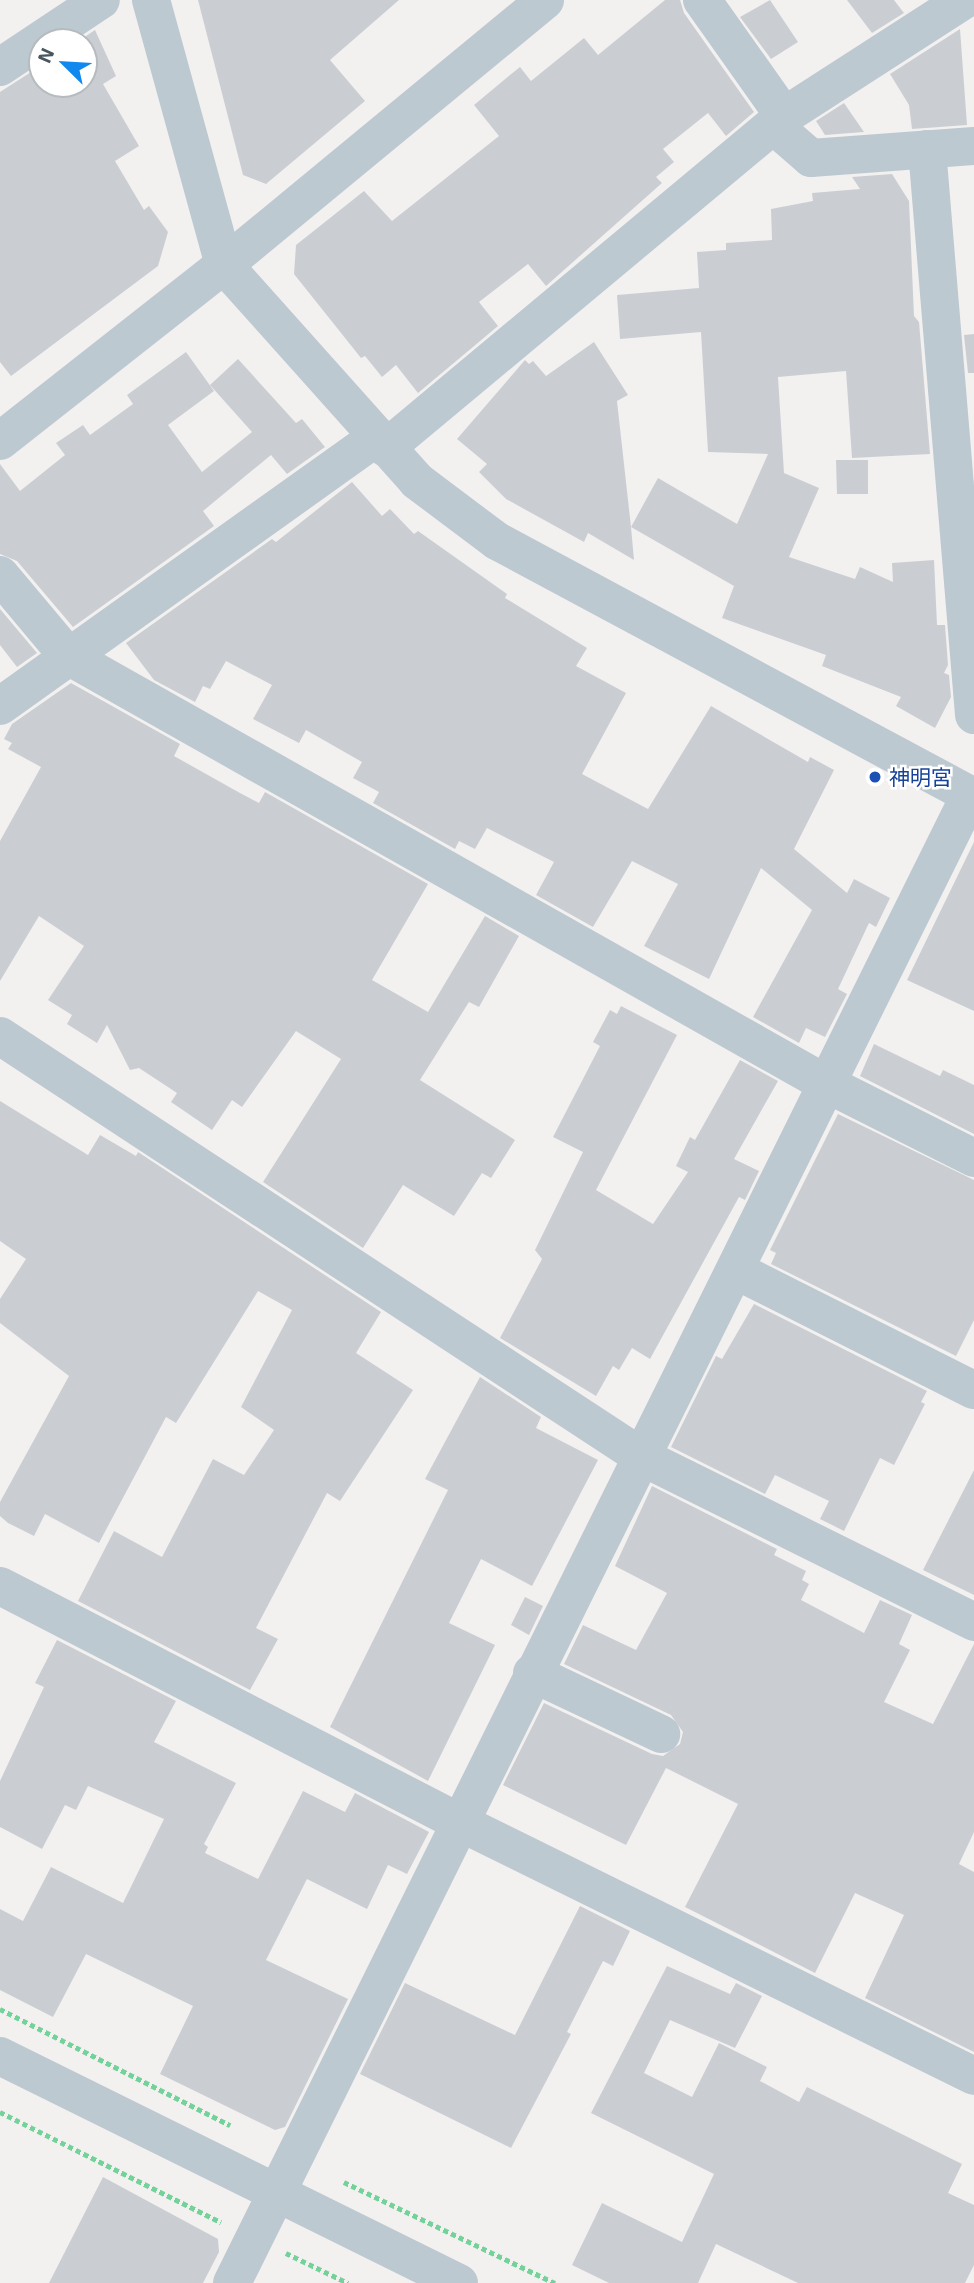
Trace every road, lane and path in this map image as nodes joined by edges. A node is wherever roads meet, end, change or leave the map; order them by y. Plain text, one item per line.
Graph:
1 (101, 0) edge
2 (151, 0) edge
3 (545, 0) edge
4 (702, 0) edge
5 (964, 0) edge
6 (0, 67) edge
7 (779, 121) junction
8 (974, 146) edge
9 (926, 149) junction
10 (224, 265) junction
11 (0, 441) edge
12 (382, 443) junction
13 (969, 544) edge
14 (0, 575) edge
15 (68, 656) junction
16 (0, 706) edge
17 (974, 715) edge
18 (972, 796) edge
19 (0, 1035) edge
20 (825, 1083) junction
21 (974, 1158) edge
22 (735, 1270) junction
23 (974, 1390) edge
24 (642, 1457) junction
25 (0, 1586) edge
26 (974, 1622) edge
27 (532, 1673) junction
28 (660, 1734) dead end
29 (457, 1821) junction
30 (0, 2056) edge
31 (974, 2076) edge
32 (0, 2112) edge
33 (275, 2192) junction
34 (255, 2239) junction
35 (232, 2283) edge
36 (348, 2283) edge
37 (459, 2283) edge

1 - 6 street
2 - 10 street
3 - 10 street
4 - 7 street
5 - 7 street
7 - 9 street
7 - 12 street
8 - 9 street
9 - 13 street
10 - 11 street
10 - 12 street
12 - 15 street
12 - 18 street
13 - 17 street
14 - 15 street
15 - 16 street
15 - 20 street
18 - 20 street
19 - 24 street
20 - 21 street
20 - 22 street
22 - 23 street
22 - 24 street
24 - 26 street
24 - 27 street
25 - 29 street
27 - 28 street
27 - 29 street
29 - 31 street
29 - 33 street
30 - 33 street
32 - 34 path
33 - 34 street
33 - 37 street
34 - 35 street
34 - 36 path

